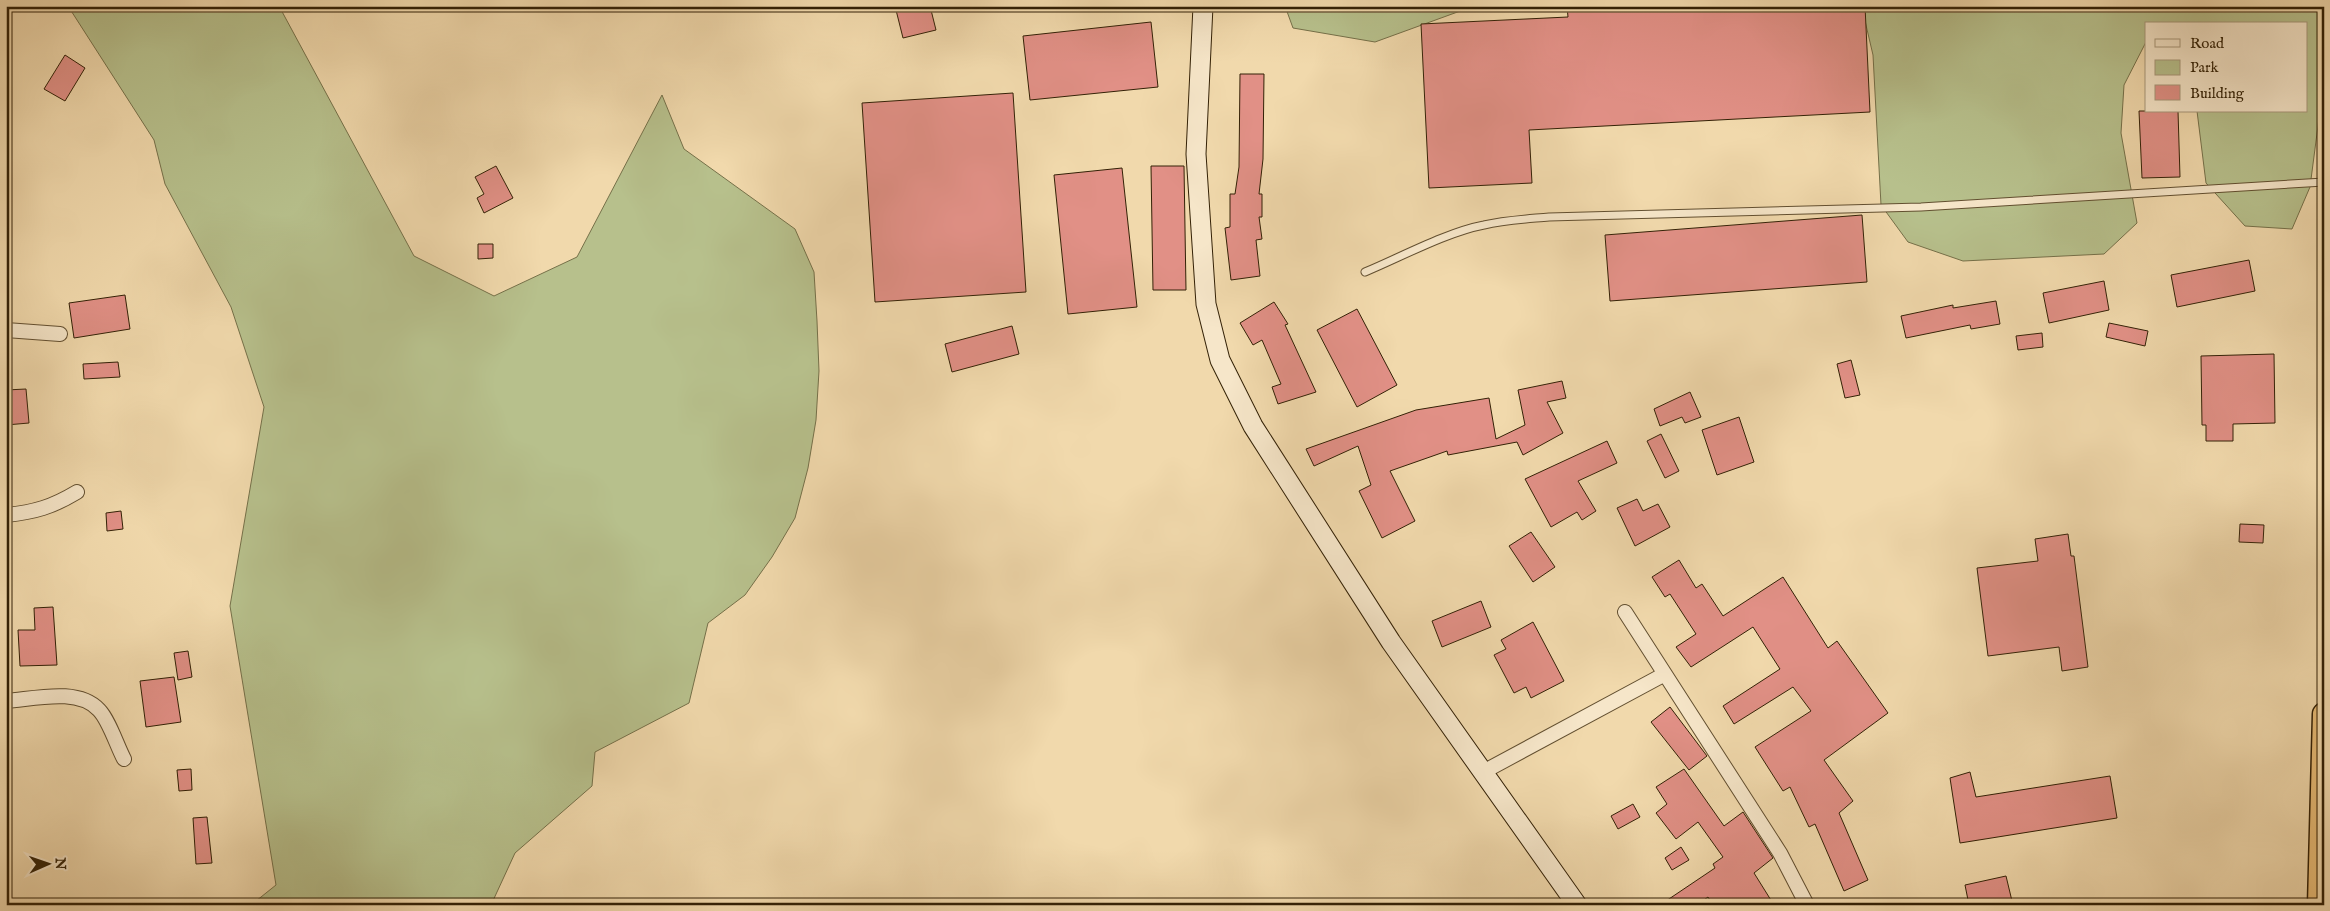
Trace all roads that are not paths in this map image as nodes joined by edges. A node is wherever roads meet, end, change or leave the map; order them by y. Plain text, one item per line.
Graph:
1 (1203, 6) edge
2 (2324, 182) edge
3 (1365, 272) dead end
4 (6, 330) edge
5 (60, 334) dead end
6 (77, 492) dead end
7 (6, 515) edge
8 (1625, 612) dead end
9 (1665, 674) junction
10 (6, 702) edge
11 (2324, 714) edge
12 (2323, 747) edge
13 (124, 759) dead end
14 (1483, 772) junction
15 (1577, 905) edge
16 (1808, 905) edge
17 (2319, 905) edge

1 - 14 main road
2 - 3 lane
4 - 5 street
6 - 7 street
8 - 9 street
9 - 14 street
9 - 16 street
10 - 13 street
11 - 12 highway
12 - 17 highway
14 - 15 main road

